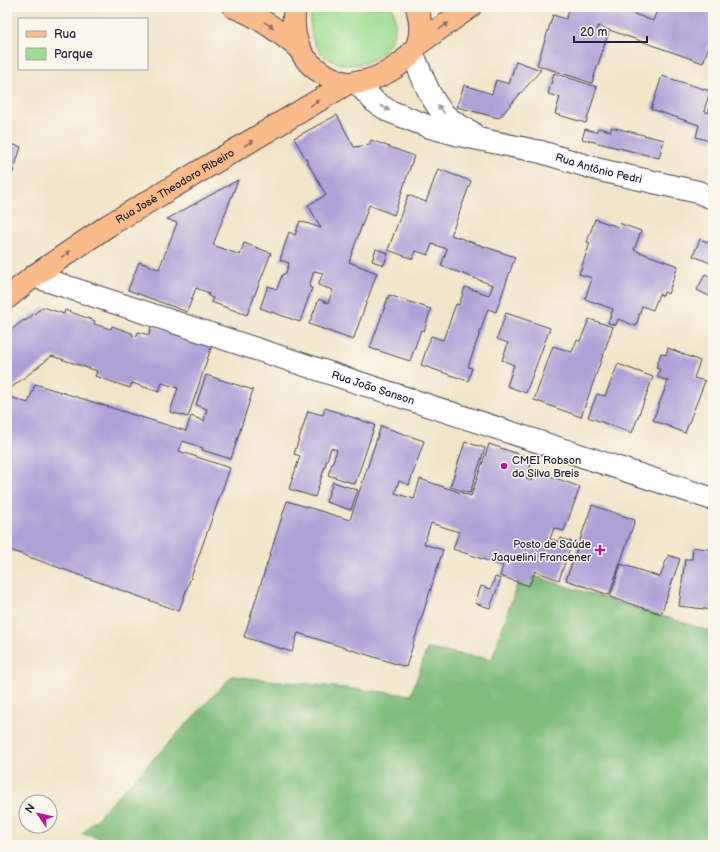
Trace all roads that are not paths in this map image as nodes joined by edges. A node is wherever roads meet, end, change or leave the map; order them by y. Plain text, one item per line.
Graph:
1 (234, 7) edge
2 (295, 7) edge
3 (417, 7) edge
4 (470, 7) edge
5 (300, 48) junction
6 (415, 48) junction
7 (352, 83) junction
8 (484, 140) junction
9 (713, 198) edge
10 (34, 276) junction
11 (7, 298) edge
12 (713, 499) edge

1 -> 5 main road
2 - 5 main road
3 - 6 main road
6 -> 4 main road
5 - 7 main road
6 - 7 main road
8 -> 6 street, Rua Antônio Pedri
7 -> 8 street, Rua Antônio Pedri
10 -> 7 main road, Rua José Theodoro Ribeiro
8 - 9 street, Rua Antônio Pedri
10 - 11 main road, Rua José Theodoro Ribeiro
10 - 12 street, Rua João Sanson

